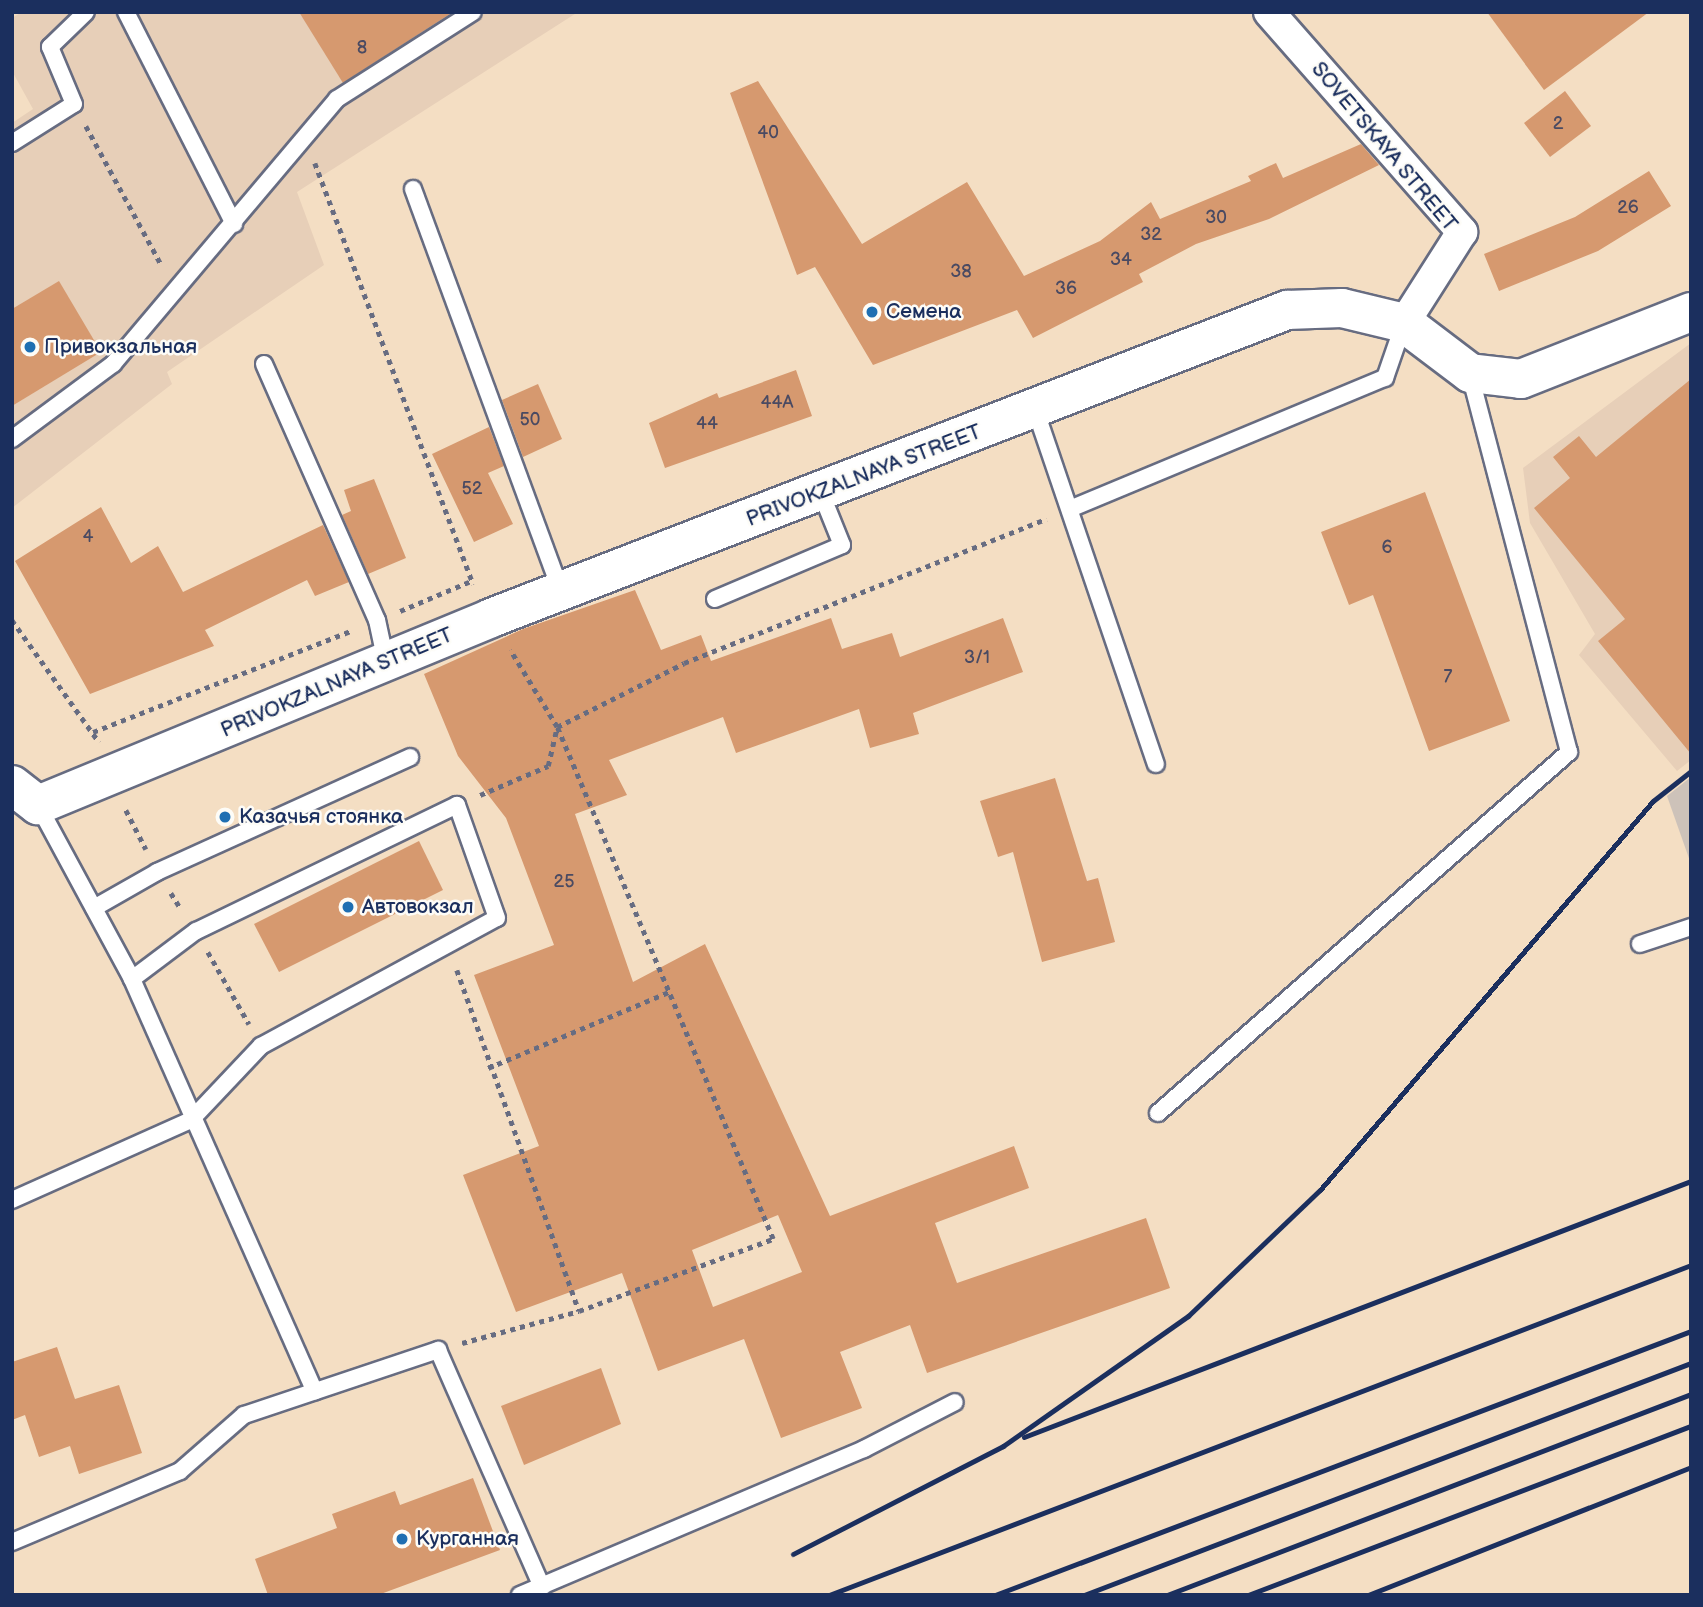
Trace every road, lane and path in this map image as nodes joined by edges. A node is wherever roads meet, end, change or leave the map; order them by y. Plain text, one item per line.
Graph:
1 (86, 12) edge
2 (126, 12) edge
3 (473, 12) edge
4 (1269, 12) edge
5 (74, 104) junction
6 (306, 139) junction
7 (12, 143) edge
8 (413, 189) dead end
9 (234, 224) junction
10 (175, 292) junction
11 (1691, 312) edge
12 (1404, 323) junction
13 (264, 364) dead end
14 (1470, 373) junction
15 (1035, 409) junction
16 (12, 439) edge
17 (821, 493) junction
18 (1072, 508) junction
19 (471, 581) junction
20 (563, 594) junction
21 (715, 599) dead end
22 (491, 618) junction
23 (12, 620) edge
24 (377, 620) junction
25 (386, 662) junction
26 (557, 727) junction
27 (93, 732) junction
28 (410, 757) dead end
29 (1156, 764) dead end
30 (118, 775) junction
31 (25, 795) edge
32 (457, 804) junction
33 (157, 872) junction
34 (94, 908) junction
35 (1691, 927) edge
36 (196, 931) junction
37 (1640, 944) dead end
38 (450, 949) junction
39 (132, 979) junction
40 (670, 992) junction
41 (261, 1046) junction
42 (488, 1068) junction
43 (1158, 1113) dead end
44 (191, 1121) junction
45 (12, 1200) edge
46 (579, 1311) junction
47 (438, 1350) junction
48 (315, 1391) junction
49 (955, 1402) dead end
50 (12, 1542) edge
51 (542, 1587) junction
52 (520, 1595) edge

1 - 5 lane
2 - 9 lane
3 - 6 lane
4 - 12 street, SOVETSKAYA STREET
5 - 7 lane
5 - 10 path
6 - 9 lane
6 - 19 path
8 - 20 lane
9 - 10 lane
10 - 16 lane
11 - 14 street
12 - 14 street, PRIVOKZALNAYA STREET
12 - 15 street, PRIVOKZALNAYA STREET
12 - 18 lane
13 - 24 lane
14 - 43 lane
15 - 17 street, PRIVOKZALNAYA STREET
15 - 18 lane
17 - 20 street, PRIVOKZALNAYA STREET
17 - 21 lane
18 - 26 path
18 - 29 lane
19 - 22 path
19 - 24 path
20 - 22 street, PRIVOKZALNAYA STREET
22 - 25 street, PRIVOKZALNAYA STREET
22 - 26 path
23 - 27 path
24 - 25 lane
24 - 27 path
25 - 30 street, PRIVOKZALNAYA STREET
26 - 32 path
26 - 40 path
27 - 30 path
28 - 33 lane
30 - 31 street, PRIVOKZALNAYA STREET
30 - 33 path
31 - 34 lane
32 - 36 lane
32 - 38 lane
33 - 34 lane
33 - 36 path
34 - 39 lane
35 - 37 lane
36 - 39 lane
36 - 41 path
38 - 41 lane
38 - 42 path
39 - 44 lane
40 - 42 path
40 - 46 path
41 - 44 lane
42 - 46 path
44 - 45 lane
44 - 48 lane
46 - 47 path
47 - 48 lane
47 - 51 lane
48 - 50 lane
49 - 51 lane
51 - 52 lane

